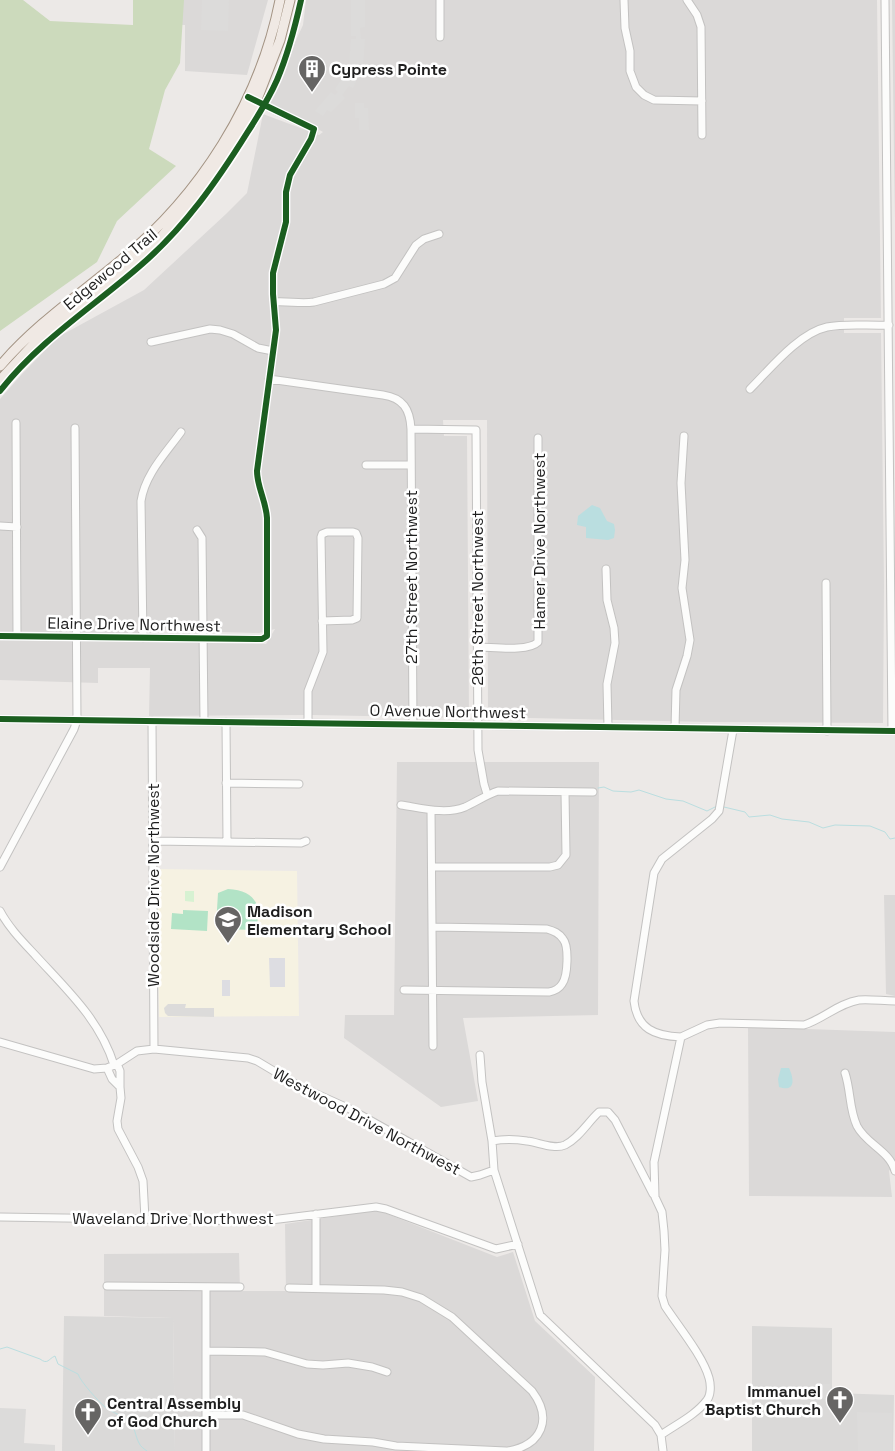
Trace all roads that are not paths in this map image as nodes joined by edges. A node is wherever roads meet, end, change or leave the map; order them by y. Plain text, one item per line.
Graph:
1 (280, 0) edge
2 (290, 0) edge
3 (440, 0) edge
4 (624, 0) edge
5 (687, 0) edge
6 (885, 0) edge
7 (886, 26) junction
8 (895, 26) edge
9 (440, 37) dead end
10 (248, 97) junction
11 (702, 101) junction
12 (256, 102) junction
13 (702, 134) dead end
14 (439, 234) dead end
15 (274, 302) junction
16 (889, 325) junction
17 (150, 342) dead end
18 (273, 351) junction
19 (0, 366) edge
20 (892, 370) edge
21 (269, 379) junction
22 (0, 380) edge
23 (750, 389) dead end
24 (16, 423) dead end
25 (75, 428) dead end
26 (411, 429) junction
27 (182, 432) dead end
28 (684, 436) dead end
29 (538, 438) dead end
30 (366, 465) dead end
31 (411, 466) junction
32 (0, 526) edge
33 (17, 526) junction
34 (197, 530) dead end
35 (606, 569) dead end
36 (826, 583) dead end
37 (322, 621) junction
38 (0, 636) edge
39 (18, 636) junction
40 (77, 637) junction
41 (143, 638) junction
42 (203, 638) junction
43 (478, 647) junction
44 (0, 719) edge
45 (77, 720) junction
46 (152, 721) junction
47 (204, 722) junction
48 (226, 722) junction
49 (308, 723) junction
50 (412, 724) junction
51 (478, 726) junction
52 (608, 727) junction
53 (675, 728) junction
54 (733, 730) junction
55 (827, 731) junction
56 (893, 731) edge
57 (226, 783) junction
58 (299, 784) dead end
59 (566, 792) junction
60 (594, 792) dead end
61 (487, 794) junction
62 (401, 805) dead end
63 (431, 810) junction
64 (153, 841) junction
65 (227, 841) junction
66 (306, 841) dead end
67 (0, 867) edge
68 (432, 867) junction
69 (0, 911) edge
70 (432, 927) junction
71 (404, 990) dead end
72 (432, 990) junction
73 (895, 1001) edge
74 (681, 1037) junction
75 (0, 1042) edge
76 (433, 1046) dead end
77 (154, 1049) junction
78 (480, 1055) dead end
79 (113, 1066) junction
80 (845, 1073) dead end
81 (120, 1087) junction
82 (492, 1141) junction
83 (654, 1162) junction
84 (638, 1167) junction
85 (494, 1170) junction
86 (895, 1171) edge
87 (655, 1197) junction
88 (316, 1214) junction
89 (0, 1217) edge
90 (145, 1220) junction
91 (518, 1244) junction
92 (106, 1286) dead end
93 (206, 1287) junction
94 (240, 1287) dead end
95 (290, 1288) dead end
96 (316, 1288) junction
97 (206, 1351) junction
98 (387, 1372) dead end
99 (206, 1415) junction
100 (661, 1435) junction
101 (206, 1451) edge
102 (507, 1451) edge
103 (663, 1451) edge

1 - 10 main road
2 - 12 main road
3 - 9 street
4 - 11 street
5 - 11 street
6 - 7 street
7 - 8 street
7 - 16 street
10 - 12 street
10 - 19 main road
11 - 13 street
12 - 15 street
12 - 22 main road
14 - 15 street
15 - 18 street
16 - 20 street
16 - 23 street
17 - 18 street
18 - 21 street
20 - 56 street
21 - 26 street, 27th Street Northwest
21 - 42 street, Elaine Drive Northwest
24 - 33 street
25 - 40 street
26 - 31 street, 27th Street Northwest
26 - 43 street, 26th Street Northwest
27 - 41 street
28 - 53 street
29 - 43 street, Hamer Drive Northwest
30 - 31 street
31 - 50 street, 27th Street Northwest
32 - 33 street
33 - 39 street
34 - 42 street
35 - 52 street
36 - 55 street
37 - 37 street
37 - 49 street
38 - 39 street, Elaine Drive Northwest
39 - 40 street, Elaine Drive Northwest
40 - 41 street, Elaine Drive Northwest
40 - 45 street
41 - 42 street, Elaine Drive Northwest
42 - 47 street
43 - 51 street, 26th Street Northwest
44 - 45 street, O Avenue Northwest
45 - 46 street, O Avenue Northwest
45 - 67 street
46 - 47 street, O Avenue Northwest
46 - 64 street, Woodside Drive Northwest
47 - 48 street, O Avenue Northwest
48 - 49 street, O Avenue Northwest
48 - 57 street
49 - 50 street, O Avenue Northwest
50 - 51 street, O Avenue Northwest
51 - 52 street, O Avenue Northwest
51 - 61 street, 26th Street Northwest
52 - 53 street, O Avenue Northwest
53 - 54 street, O Avenue Northwest
54 - 55 street, O Avenue Northwest
54 - 74 street
55 - 56 street, O Avenue Northwest
57 - 58 street
57 - 65 street
59 - 60 street
59 - 61 street
59 - 68 street
61 - 63 street
62 - 63 street
63 - 68 street
64 - 65 street
64 - 77 street, Woodside Drive Northwest
65 - 66 street
68 - 70 street
69 - 79 street
70 - 72 street
70 - 72 street
71 - 72 street
72 - 76 street
73 - 74 street
74 - 83 street
75 - 79 street
77 - 79 street, Westwood Drive Northwest
77 - 85 street, Westwood Drive Northwest
78 - 82 street
79 - 81 street
79 - 81 street
80 - 86 street
81 - 90 street
82 - 84 street
82 - 85 street
83 - 84 street
83 - 87 street
84 - 87 street
85 - 91 street
87 - 100 street
88 - 90 street, Waveland Drive Northwest
88 - 91 street, Waveland Drive Northwest
88 - 96 street
89 - 90 street, Waveland Drive Northwest
91 - 100 street
92 - 93 street
93 - 94 street
93 - 97 street
95 - 96 street
96 - 102 street
97 - 98 street
97 - 99 street
99 - 101 street
99 - 102 street
100 - 103 street

